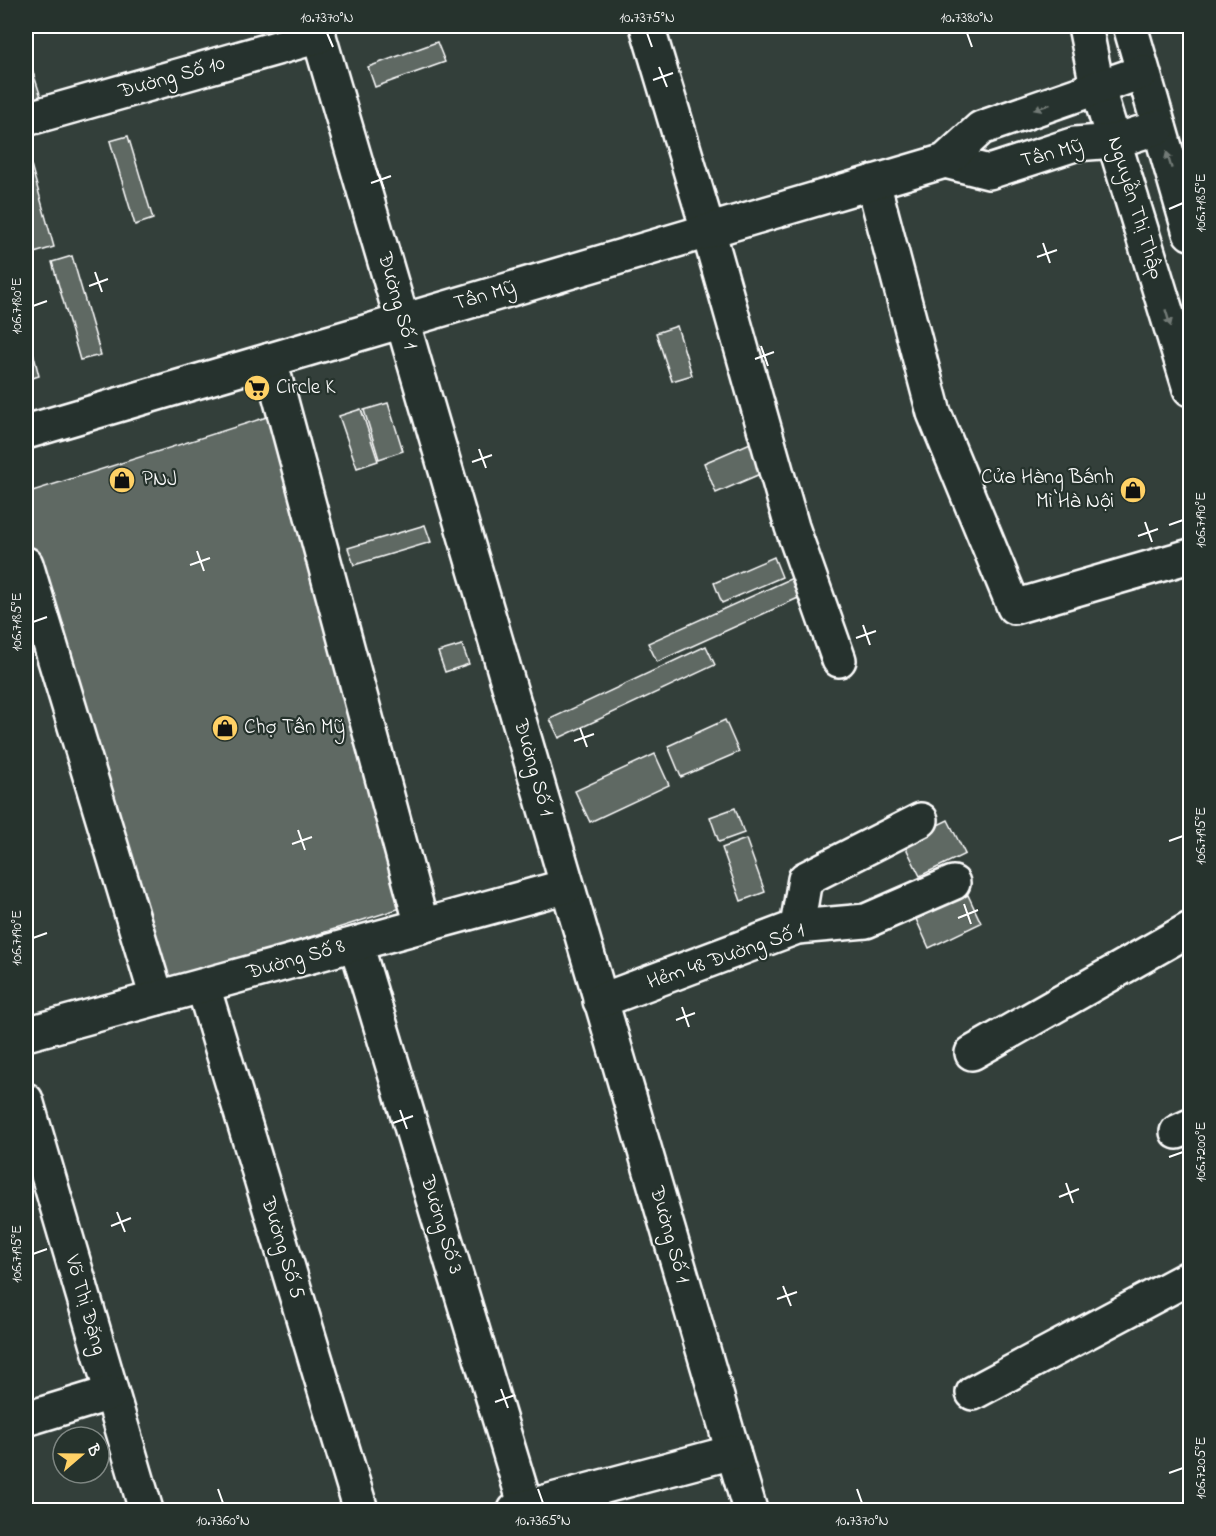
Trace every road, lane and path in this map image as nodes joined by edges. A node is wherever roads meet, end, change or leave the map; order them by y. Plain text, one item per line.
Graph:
1 (647, 26) edge
2 (1085, 26) edge
3 (1130, 26) edge
4 (317, 31) edge
5 (1142, 72) junction
6 (1097, 86) junction
7 (26, 119) edge
8 (1159, 127) junction
9 (1115, 141) junction
10 (945, 161) junction
11 (873, 182) junction
12 (708, 230) junction
13 (1191, 233) edge
14 (402, 321) junction
15 (270, 360) junction
16 (1191, 389) edge
17 (26, 432) edge
18 (1191, 556) edge
19 (26, 564) edge
20 (839, 660) dead end
21 (921, 820) dead end
22 (953, 883) dead end
23 (567, 886) junction
24 (422, 926) junction
25 (797, 927) junction
26 (1191, 929) edge
27 (356, 944) junction
28 (203, 986) junction
29 (157, 998) junction
30 (600, 1001) junction
31 (26, 1034) edge
32 (972, 1053) dead end
33 (26, 1100) edge
34 (1191, 1277) edge
35 (111, 1393) junction
36 (973, 1393) dead end
37 (26, 1419) edge
38 (733, 1452) junction
39 (520, 1509) edge
40 (146, 1510) edge
41 (361, 1510) edge
42 (750, 1510) edge

1 - 12 street
2 - 6 street, Nguyễn Thị Thập
3 - 5 street
4 - 7 street, Đường Số 10
4 - 14 street, Đường Số 1
5 - 6 street, Tân Mỹ
5 - 8 street
6 - 9 street, Nguyễn Thị Thập
6 -> 10 street, Tân Mỹ
8 - 9 street, Tân Mỹ
13 -> 8 street
9 - 10 street, Tân Mỹ
9 -> 16 street, Nguyễn Thị Thập
10 - 11 street, Tân Mỹ
11 - 12 street, Tân Mỹ
11 - 18 street
12 - 14 street, Tân Mỹ
12 - 20 street
14 - 15 street, Tân Mỹ
14 - 23 street, Đường Số 1
15 - 17 street, Tân Mỹ
15 - 24 street
19 - 29 street
21 - 25 street
22 - 25 street, Hẻm 48 Đường Số 1
23 - 24 street, Đường Số 8
23 - 30 street, Đường Số 1
24 - 27 street, Đường Số 8
25 - 30 street, Hẻm 48 Đường Số 1
26 - 32 street
27 - 28 street, Đường Số 8
27 - 39 street, Đường Số 3
28 - 29 street, Đường Số 8
28 - 41 street, Đường Số 5
29 - 31 street, Đường Số 8
30 - 38 street, Đường Số 1
33 - 35 street, Võ Thị Đặng
34 - 36 street
35 - 37 street
35 - 40 street, Võ Thị Đặng
38 - 39 street
38 - 42 street, Đường Số 1

